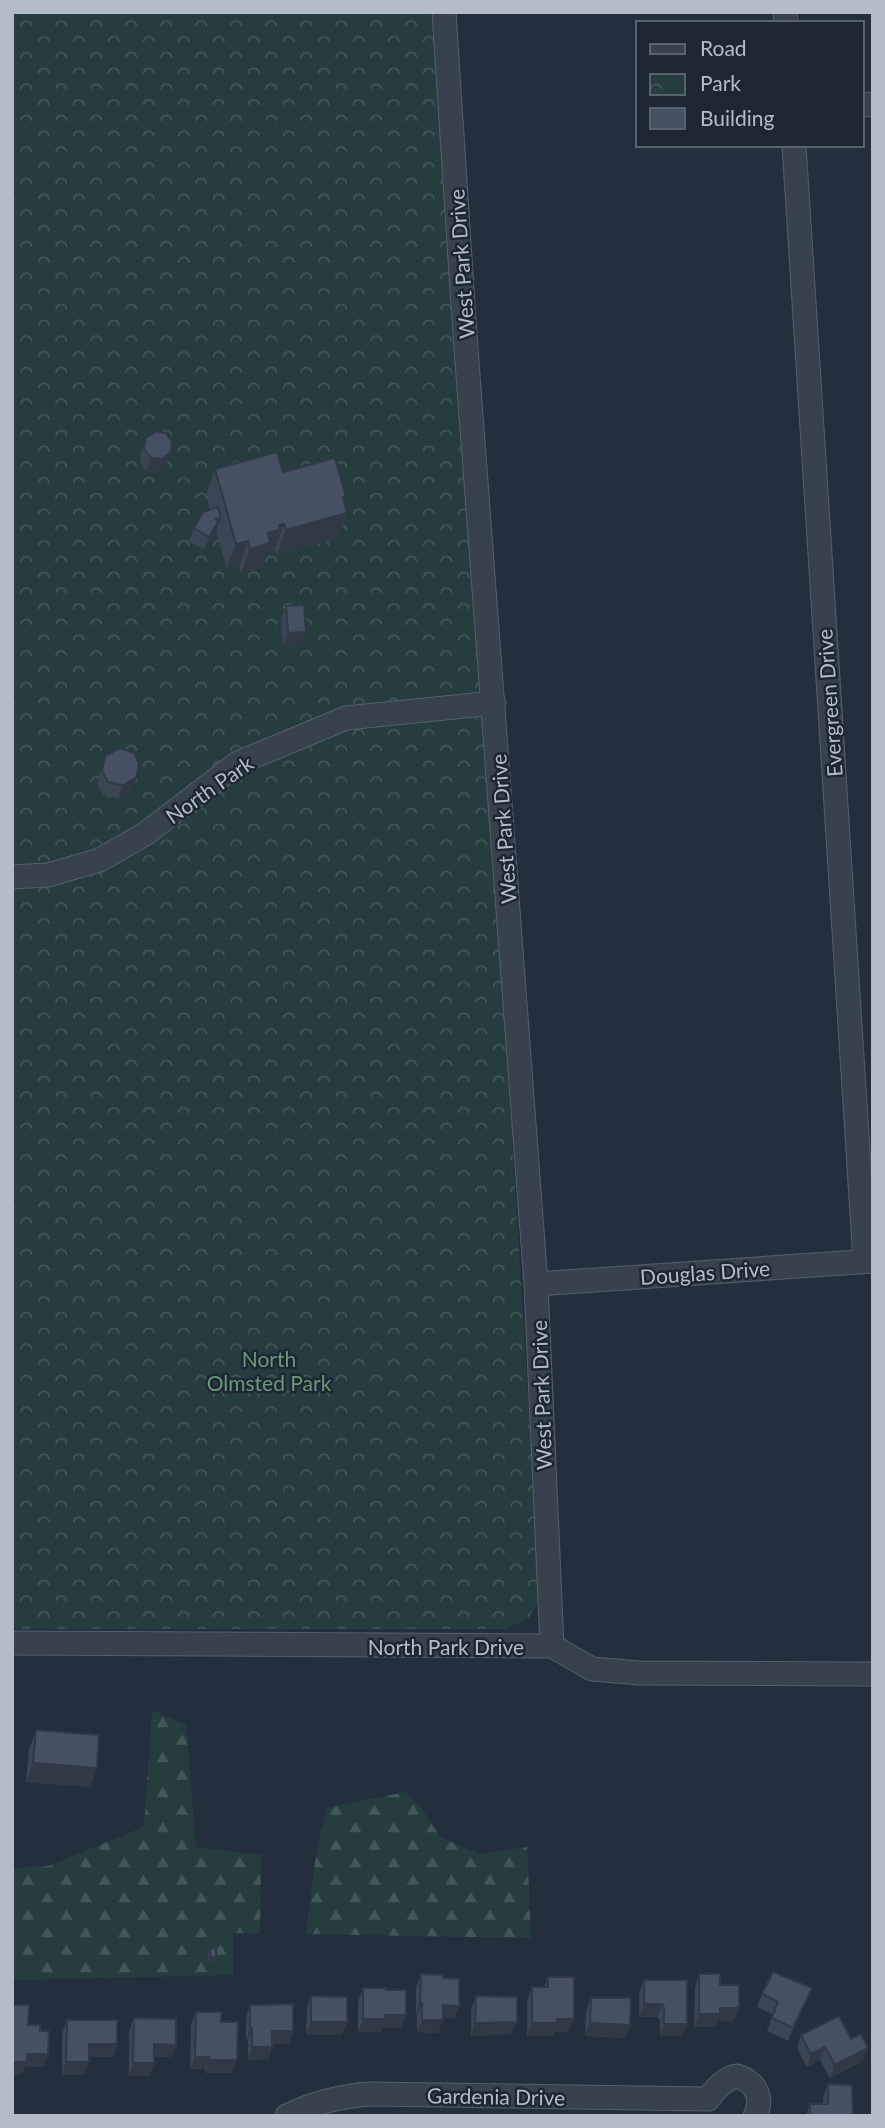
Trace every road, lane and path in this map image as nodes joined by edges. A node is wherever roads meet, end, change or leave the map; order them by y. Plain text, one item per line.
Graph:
1 (444, 12) edge
2 (794, 147) edge
3 (494, 703) junction
4 (12, 877) edge
5 (869, 1261) edge
6 (536, 1284) junction
7 (12, 1643) edge
8 (552, 1646) junction
9 (873, 1674) edge
10 (714, 2107) edge
11 (287, 2116) edge
12 (755, 2116) edge

1 - 3 street, West Park Drive
2 - 5 street, Evergreen Drive
3 - 4 street, North Park
3 - 6 street, West Park Drive
5 - 6 street, Douglas Drive
6 - 8 street, West Park Drive
7 - 8 street, North Park Drive
8 - 9 street, North Park Drive
10 - 11 street, Gardenia Drive
10 - 12 street, Gardenia Drive

